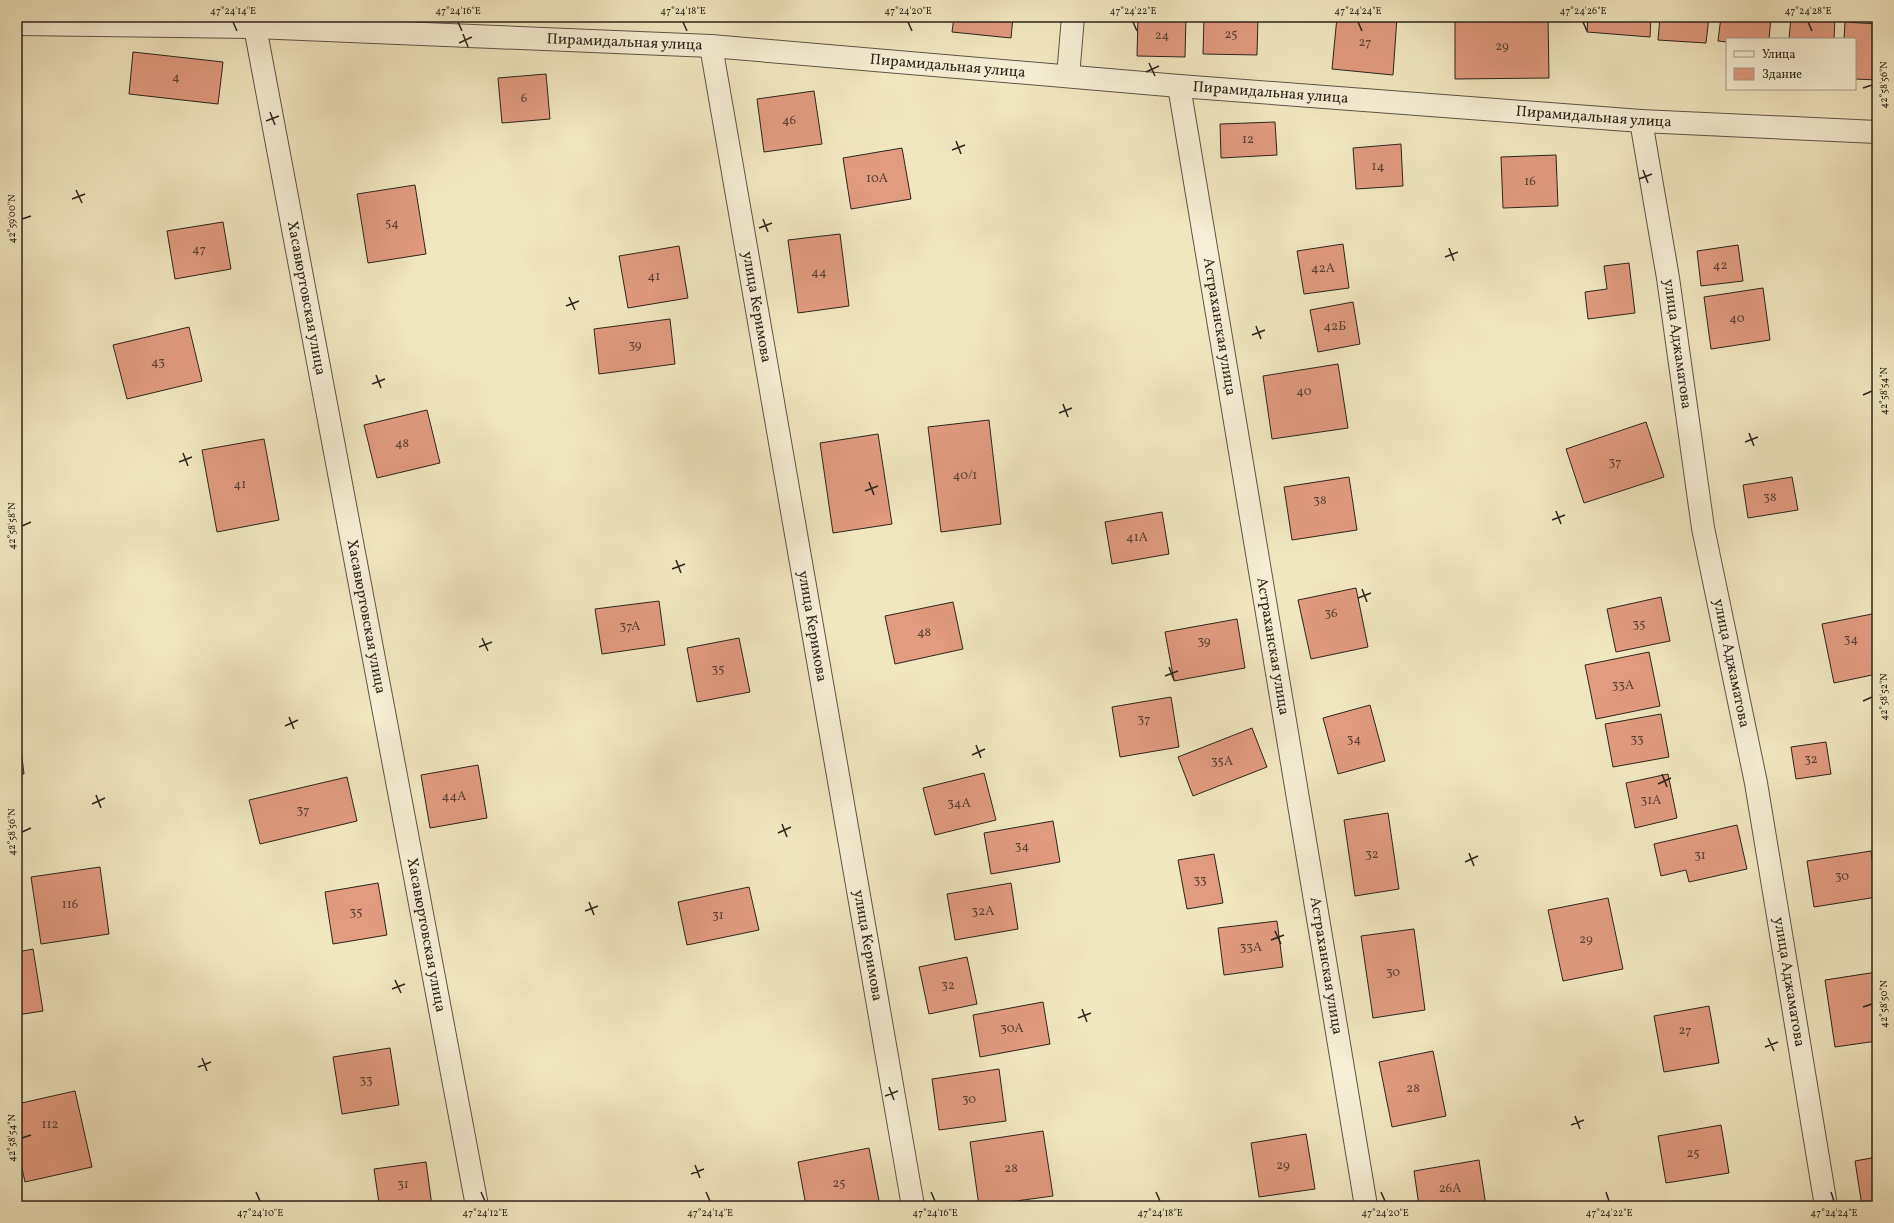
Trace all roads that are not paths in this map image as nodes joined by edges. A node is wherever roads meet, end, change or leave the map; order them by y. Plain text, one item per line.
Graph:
1 (1073, 17) edge
2 (17, 24) edge
3 (255, 27) junction
4 (711, 46) junction
5 (1068, 76) junction
6 (1179, 86) junction
7 (1641, 121) junction
8 (1877, 132) edge
9 (477, 1206) edge
10 (913, 1206) edge
11 (1366, 1206) edge
12 (1826, 1206) edge

1 - 5 street
2 - 3 street, Пирамидальная улица
3 - 4 street, Пирамидальная улица
3 - 9 street, Хасавюртовская улица
4 - 5 street, Пирамидальная улица
4 - 10 street, улица Керимова
5 - 6 street, Пирамидальная улица
6 - 7 street, Пирамидальная улица
6 - 11 street, Астраханская улица
7 - 8 street, Пирамидальная улица
7 - 12 street, улица Аджаматова

